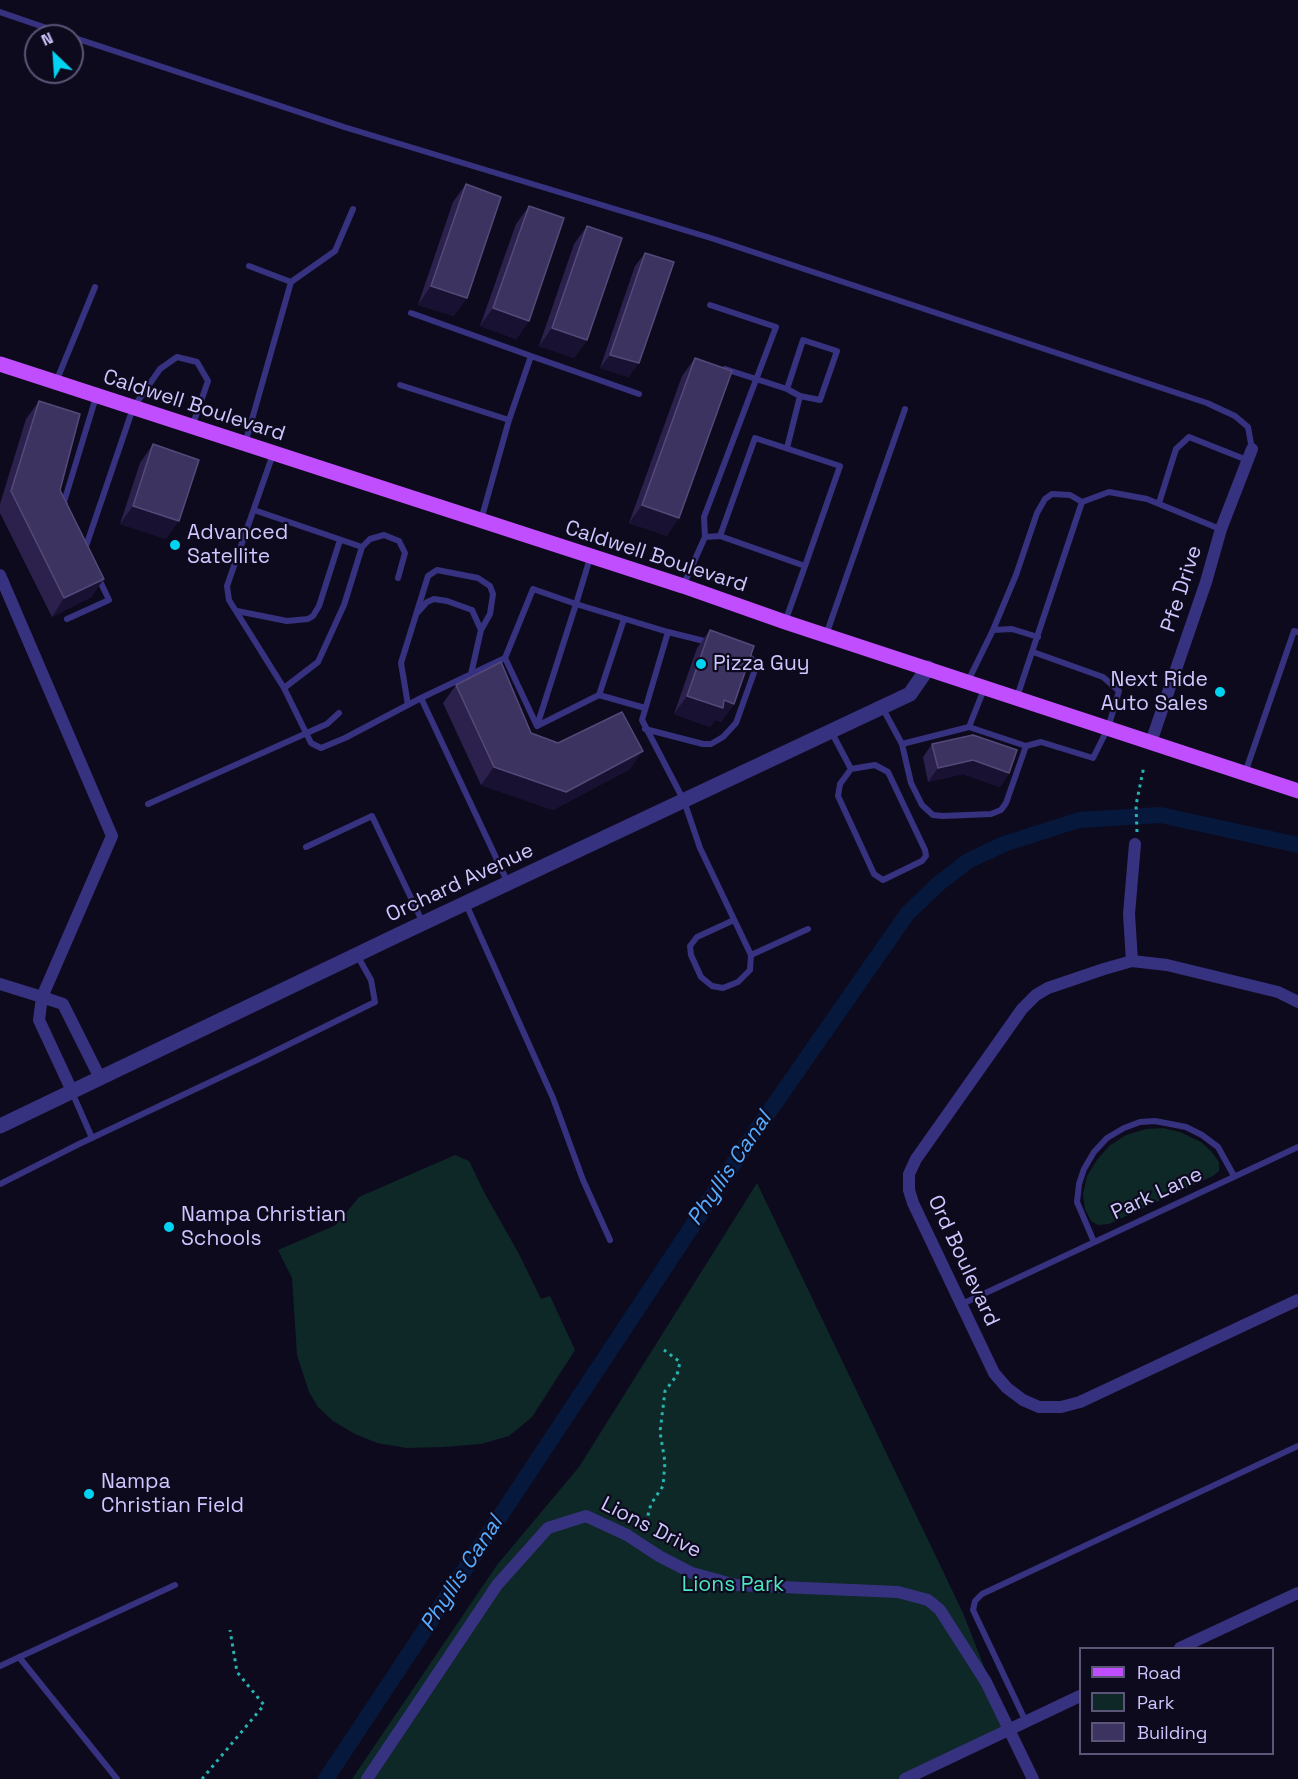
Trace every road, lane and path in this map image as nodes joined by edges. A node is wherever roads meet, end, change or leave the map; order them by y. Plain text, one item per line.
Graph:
1 (0, 12) edge
2 (36, 24) edge
3 (84, 40) edge
4 (353, 209) dead end
5 (249, 266) dead end
6 (291, 282) junction
7 (95, 287) dead end
8 (710, 305) dead end
9 (411, 314) dead end
10 (531, 356) junction
11 (0, 364) edge
12 (718, 367) edge
13 (756, 379) junction
14 (56, 383) junction
15 (400, 385) dead end
16 (787, 389) junction
17 (639, 394) dead end
18 (96, 396) junction
19 (800, 396) junction
20 (133, 408) junction
21 (905, 409) dead end
22 (509, 420) junction
23 (192, 427) junction
24 (245, 445) junction
25 (787, 448) junction
26 (273, 454) junction
27 (1250, 455) junction
28 (1082, 501) junction
29 (1159, 504) junction
30 (254, 510) junction
31 (68, 511) edge
32 (481, 522) junction
33 (1221, 529) junction
34 (720, 536) junction
35 (705, 537) junction
36 (81, 540) edge
37 (340, 540) junction
38 (362, 548) junction
39 (85, 549) junction
40 (590, 558) junction
41 (90, 559) edge
42 (805, 566) junction
43 (94, 570) edge
44 (0, 575) edge
45 (398, 578) dead end
46 (683, 586) junction
47 (576, 604) junction
48 (237, 611) junction
49 (415, 616) junction
50 (67, 619) dead end
51 (624, 619) junction
52 (785, 622) junction
53 (481, 630) junction
54 (993, 630) junction
55 (668, 632) junction
56 (1298, 632) edge
57 (826, 635) junction
58 (1038, 637) junction
59 (711, 643) edge
60 (732, 649) edge
61 (1033, 652) junction
62 (506, 658) junction
63 (928, 668) junction
64 (471, 674) junction
65 (968, 681) junction
66 (984, 687) junction
67 (284, 688) junction
68 (598, 695) junction
69 (420, 698) junction
70 (1017, 698) junction
71 (408, 705) junction
72 (881, 707) junction
73 (645, 708) junction
74 (339, 713) dead end
75 (537, 726) junction
76 (969, 727) junction
77 (1108, 728) junction
78 (645, 729) junction
79 (830, 730) junction
80 (306, 734) junction
81 (1151, 742) junction
82 (902, 744) junction
83 (1026, 746) junction
84 (1144, 766) dead end
85 (851, 769) junction
86 (1245, 773) junction
87 (1298, 791) edge
88 (684, 801) junction
89 (148, 804) dead end
90 (1137, 830) dead end
91 (1135, 844) dead end
92 (306, 847) dead end
93 (508, 883) junction
94 (465, 903) junction
95 (734, 920) junction
96 (423, 923) junction
97 (808, 929) dead end
98 (357, 955) junction
99 (751, 955) junction
100 (1131, 961) junction
101 (0, 984) edge
102 (42, 997) junction
103 (1298, 1002) edge
104 (100, 1078) junction
105 (72, 1092) junction
106 (0, 1126) edge
107 (92, 1138) junction
108 (1298, 1147) edge
109 (1234, 1176) junction
110 (0, 1184) edge
111 (610, 1240) dead end
112 (1094, 1242) junction
113 (1298, 1300) edge
114 (961, 1305) junction
115 (664, 1350) dead end
116 (1298, 1446) edge
117 (639, 1543) junction
118 (175, 1585) dead end
119 (1298, 1593) edge
120 (230, 1630) dead end
121 (1182, 1647) edge
122 (19, 1657) junction
123 (0, 1666) edge
124 (1079, 1696) edge
125 (1026, 1722) junction
126 (1009, 1730) junction
127 (117, 1779) edge
128 (202, 1779) edge
129 (367, 1779) edge
130 (905, 1779) edge
131 (1033, 1779) edge

1 - 2 lane
3 - 27 lane
4 - 6 lane
5 - 6 lane
6 - 24 lane
7 - 14 lane
8 - 13 lane
9 - 10 lane
10 - 17 lane
10 - 22 lane
11 - 14 main road, Caldwell Boulevard
12 - 13 lane
13 - 16 lane
13 - 35 lane
14 - 18 main road, Caldwell Boulevard
15 - 22 lane
16 - 19 lane
16 - 19 lane
18 - 20 main road, Caldwell Boulevard
18 - 31 lane
19 - 25 lane
20 - 23 main road, Caldwell Boulevard
20 - 23 lane
20 - 39 lane
21 - 57 lane
22 - 32 lane
23 - 24 main road, Caldwell Boulevard
24 - 26 main road, Caldwell Boulevard
25 - 34 lane
25 - 42 lane
26 - 30 lane
26 - 32 main road, Caldwell Boulevard
27 - 29 lane
27 - 33 street, Pfe Drive
28 - 29 lane
28 - 54 lane
28 - 58 lane
29 - 33 lane
30 - 37 lane
30 - 48 lane
32 - 40 main road, Caldwell Boulevard
33 - 81 street, Pfe Drive
34 - 35 lane
34 - 42 lane
35 - 46 lane
36 - 39 lane
37 - 38 lane
37 - 48 lane
38 - 45 lane
38 - 67 lane
39 - 41 lane
40 - 46 main road, Caldwell Boulevard
40 - 47 lane
42 - 52 lane
43 - 50 lane
44 - 102 street
46 - 52 main road, Caldwell Boulevard
47 - 51 lane
47 - 62 lane
47 - 75 lane
48 - 67 lane
49 - 53 lane
49 - 53 lane
49 - 71 lane
51 - 55 lane
51 - 68 lane
52 - 57 main road, Caldwell Boulevard
53 - 64 lane
54 - 58 lane
54 - 65 lane
55 - 59 lane
55 - 73 lane
56 - 86 lane
57 - 63 main road, Caldwell Boulevard
58 - 61 lane
60 - 78 lane
61 - 70 lane
61 - 77 lane
62 - 64 lane
62 - 75 lane
63 - 65 main road, Caldwell Boulevard
63 - 72 street, Orchard Avenue
64 - 69 lane
65 - 66 main road, Caldwell Boulevard
66 - 70 main road, Caldwell Boulevard
66 - 76 lane
67 - 80 lane
68 - 73 lane
68 - 75 lane
69 - 71 lane
69 - 93 lane
70 - 77 main road, Caldwell Boulevard
71 - 80 lane
72 - 79 street, Orchard Avenue
72 - 82 lane
73 - 78 lane
74 - 80 lane
76 - 82 lane
76 - 83 lane
77 - 81 main road, Caldwell Boulevard
77 - 83 lane
78 - 88 lane
79 - 85 lane
79 - 88 street, Orchard Avenue
80 - 89 lane
81 - 86 main road, Caldwell Boulevard
82 - 83 lane
84 - 90 path
85 - 85 lane
86 - 87 main road, Caldwell Boulevard
88 - 93 street, Orchard Avenue
88 - 95 lane
91 - 100 street
92 - 96 lane
93 - 94 street, Orchard Avenue
94 - 96 street, Orchard Avenue
94 - 111 lane
95 - 99 lane
95 - 99 lane
96 - 98 street, Orchard Avenue
97 - 99 lane
98 - 104 street, Orchard Avenue
98 - 107 lane
100 - 103 street, Ord Boulevard
100 - 114 street, Ord Boulevard
101 - 102 street
102 - 104 street
102 - 105 street
104 - 105 street, Orchard Avenue
105 - 106 street, Orchard Avenue
105 - 107 lane
107 - 110 lane
108 - 109 lane, Park Lane
109 - 112 lane, Park Lane
109 - 112 lane, Park Lane
112 - 114 lane, Park Lane
113 - 114 street, Ord Boulevard
115 - 117 path
116 - 125 lane
117 - 126 street, Lions Drive
117 - 129 street, Lions Drive
118 - 122 lane
119 - 121 street
120 - 128 path
122 - 123 lane
122 - 127 lane
124 - 125 street
125 - 126 street
126 - 130 street
126 - 131 street, Lions Drive

